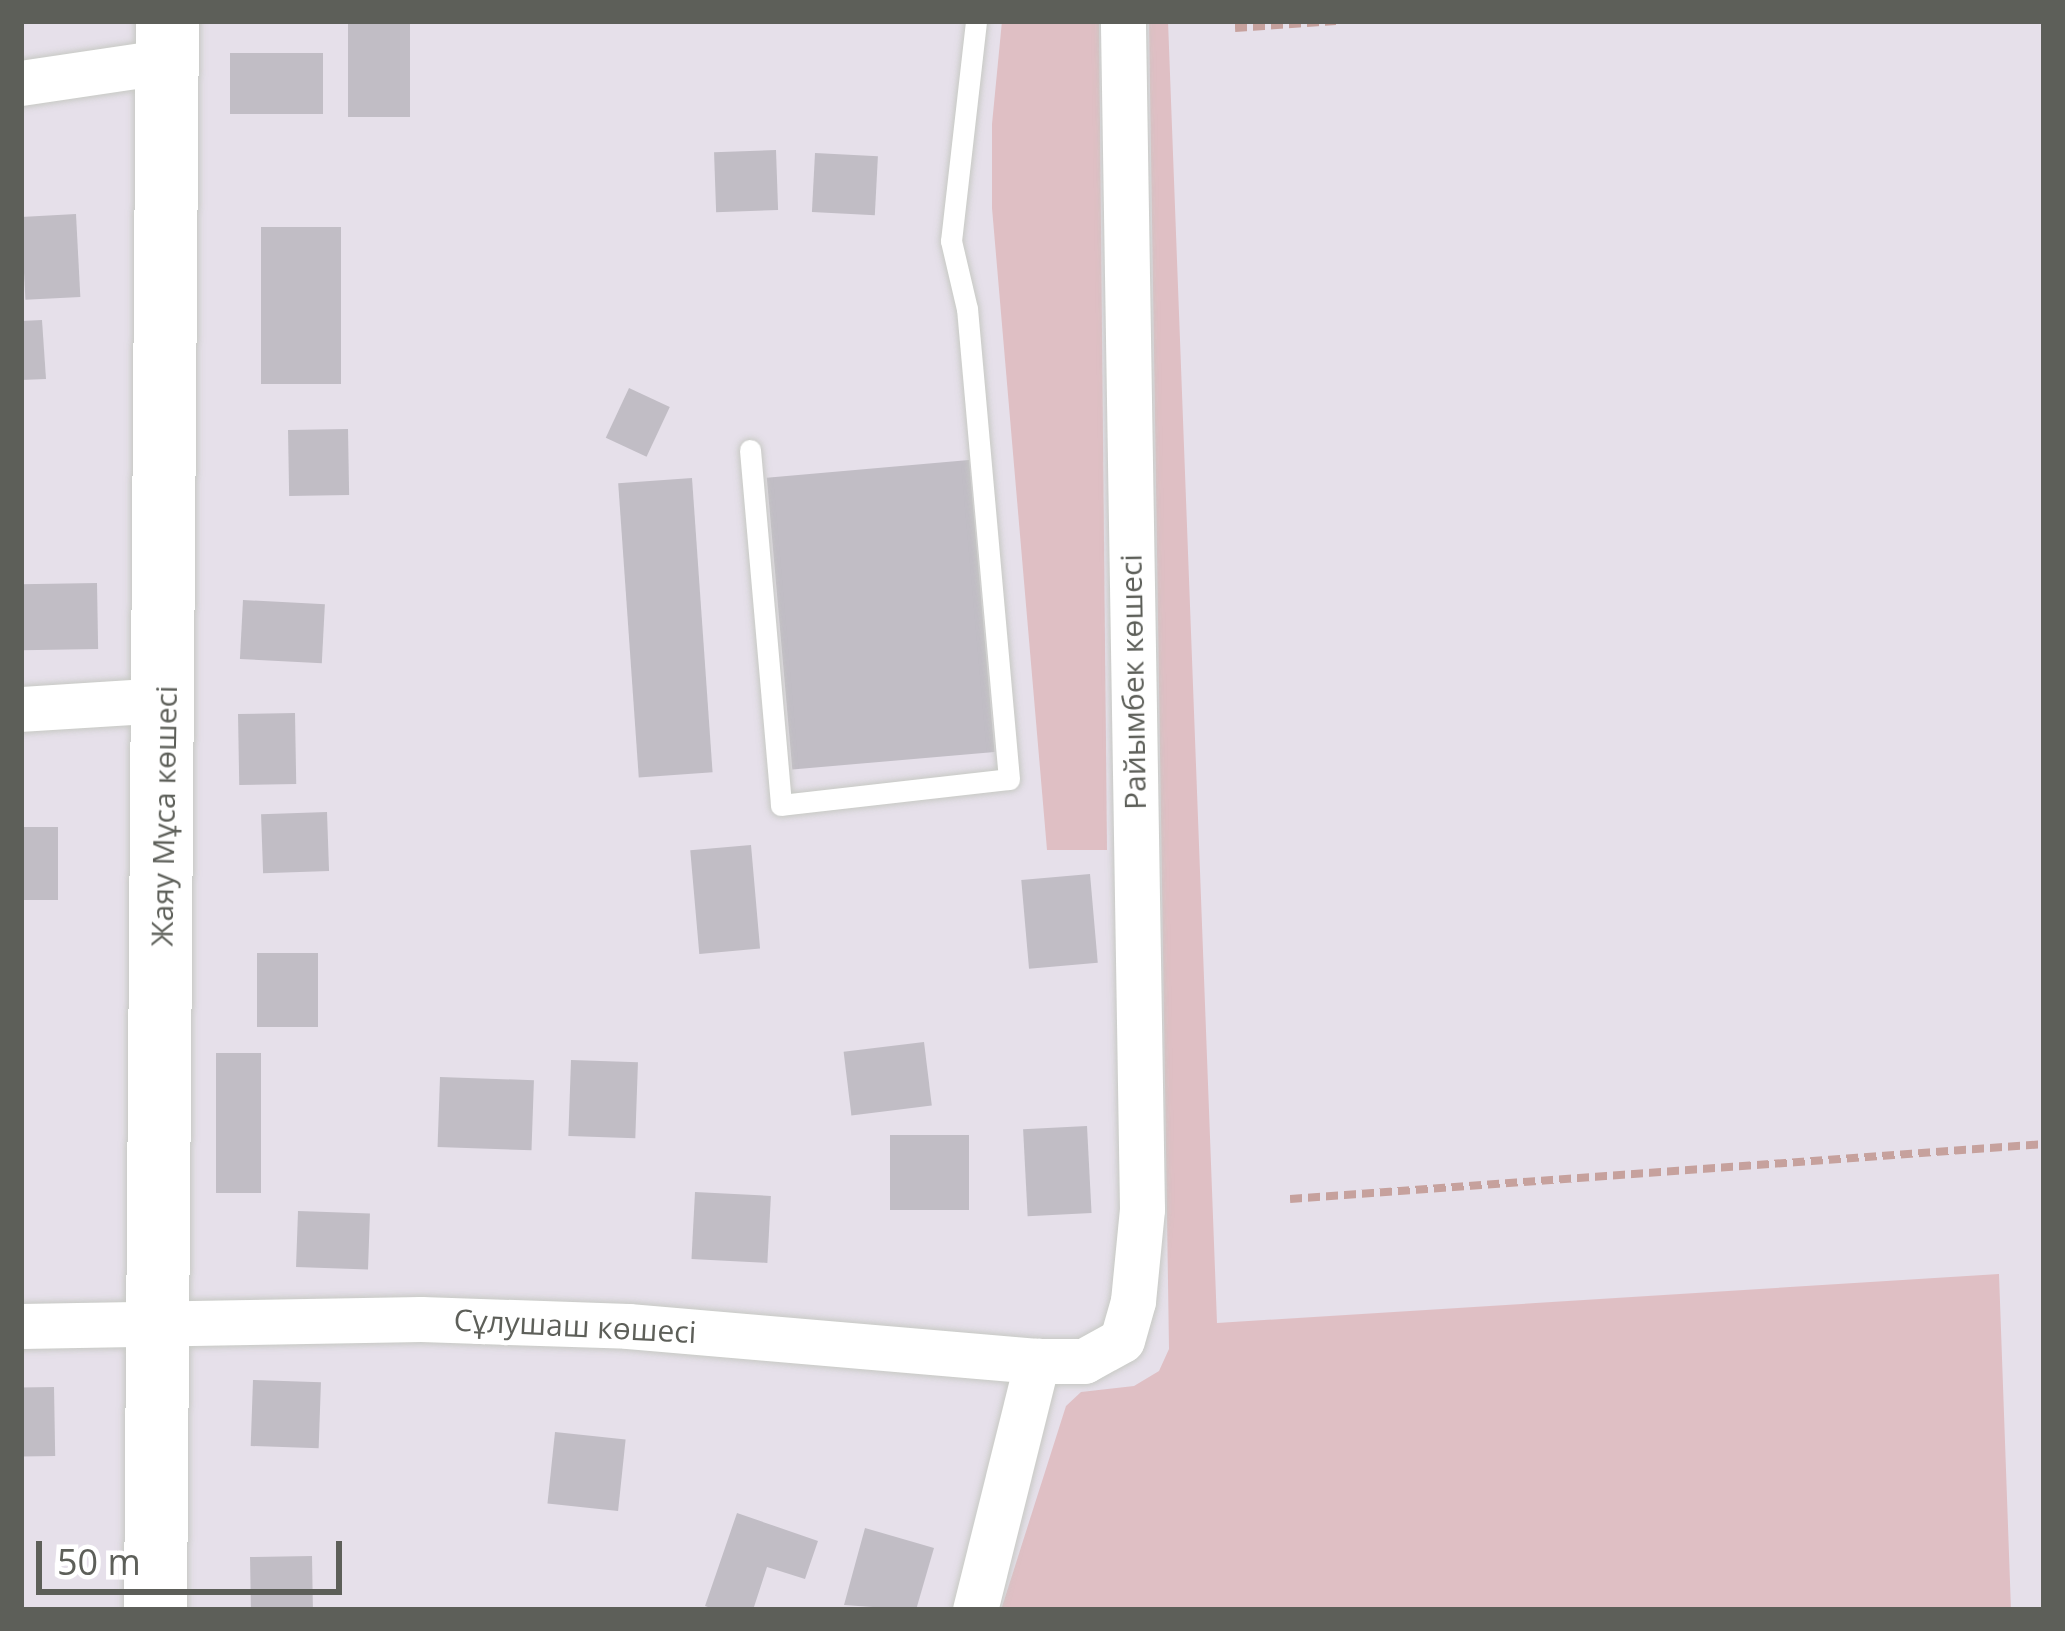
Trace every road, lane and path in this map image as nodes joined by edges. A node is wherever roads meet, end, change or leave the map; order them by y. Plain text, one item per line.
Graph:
1 (976, 21) edge
2 (1123, 21) edge
3 (1336, 21) edge
4 (1235, 28) dead end
5 (167, 41) edge
6 (21, 83) edge
7 (750, 450) dead end
8 (165, 700) junction
9 (21, 709) edge
10 (2044, 1144) edge
11 (1290, 1199) dead end
12 (157, 1322) junction
13 (21, 1325) edge
14 (1122, 1340) joint
15 (1037, 1361) junction
16 (155, 1610) edge
17 (975, 1610) edge

1 - 7 lane
2 - 14 street, Райымбек көшесі
3 - 4 path
5 - 6 street
5 - 8 street, Жаяу Мұса көшесі
8 - 9 street
8 - 12 street, Жаяу Мұса көшесі
10 - 11 path
12 - 13 street, Сұлушаш көшесі
12 - 15 street, Сұлушаш көшесі
12 - 16 street, Жаяу Мұса көшесі
14 - 15 street, Сұлушаш көшесі
15 - 17 street

